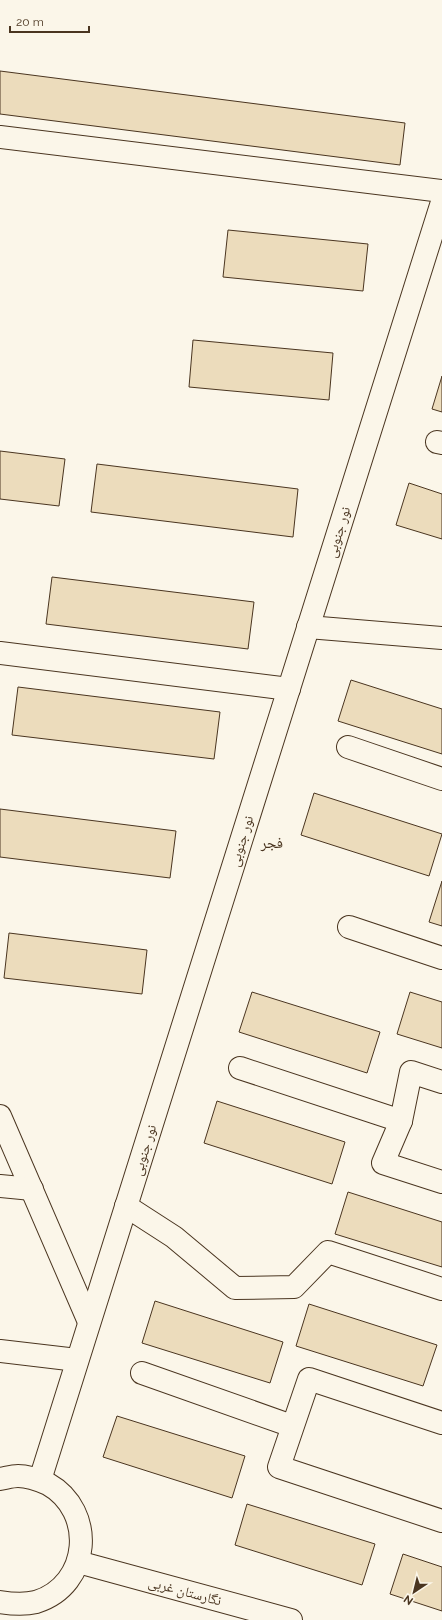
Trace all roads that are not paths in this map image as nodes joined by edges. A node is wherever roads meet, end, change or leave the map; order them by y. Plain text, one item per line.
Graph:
1 (0, 137) edge
2 (442, 191) edge
3 (442, 202) edge
4 (308, 627) junction
5 (442, 638) edge
6 (0, 653) edge
7 (289, 688) junction
8 (348, 747) dead end
9 (442, 779) edge
10 (349, 927) dead end
11 (442, 958) edge
12 (240, 1068) dead end
13 (442, 1082) edge
14 (0, 1116) edge
15 (401, 1121) junction
16 (442, 1182) edge
17 (0, 1186) edge
18 (32, 1189) junction
19 (126, 1206) junction
20 (442, 1289) edge
21 (89, 1322) junction
22 (0, 1351) edge
23 (77, 1360) junction
24 (142, 1373) dead end
25 (440, 1416) edge
26 (292, 1426) junction
27 (0, 1479) edge
28 (40, 1480) junction
29 (442, 1521) edge
30 (78, 1562) junction
31 (0, 1602) edge
32 (291, 1620) edge

1 - 2 street
3 - 4 street, نور جنوبی
4 - 5 street
4 - 7 street, نور جنوبی
6 - 7 street
7 - 19 street, نور جنوبی
8 - 9 street
10 - 11 street
12 - 15 street
13 - 15 street
14 - 18 street
15 - 16 street
17 - 18 street
18 - 21 street
19 - 20 street
19 - 21 street, نور جنوبی
21 - 23 street, نور جنوبی
22 - 23 street
23 - 28 street, نور جنوبی
24 - 26 street
25 - 26 street
26 - 29 street
27 - 28 street
28 - 30 street
30 - 31 street
30 - 32 street, نگارستان غربی

